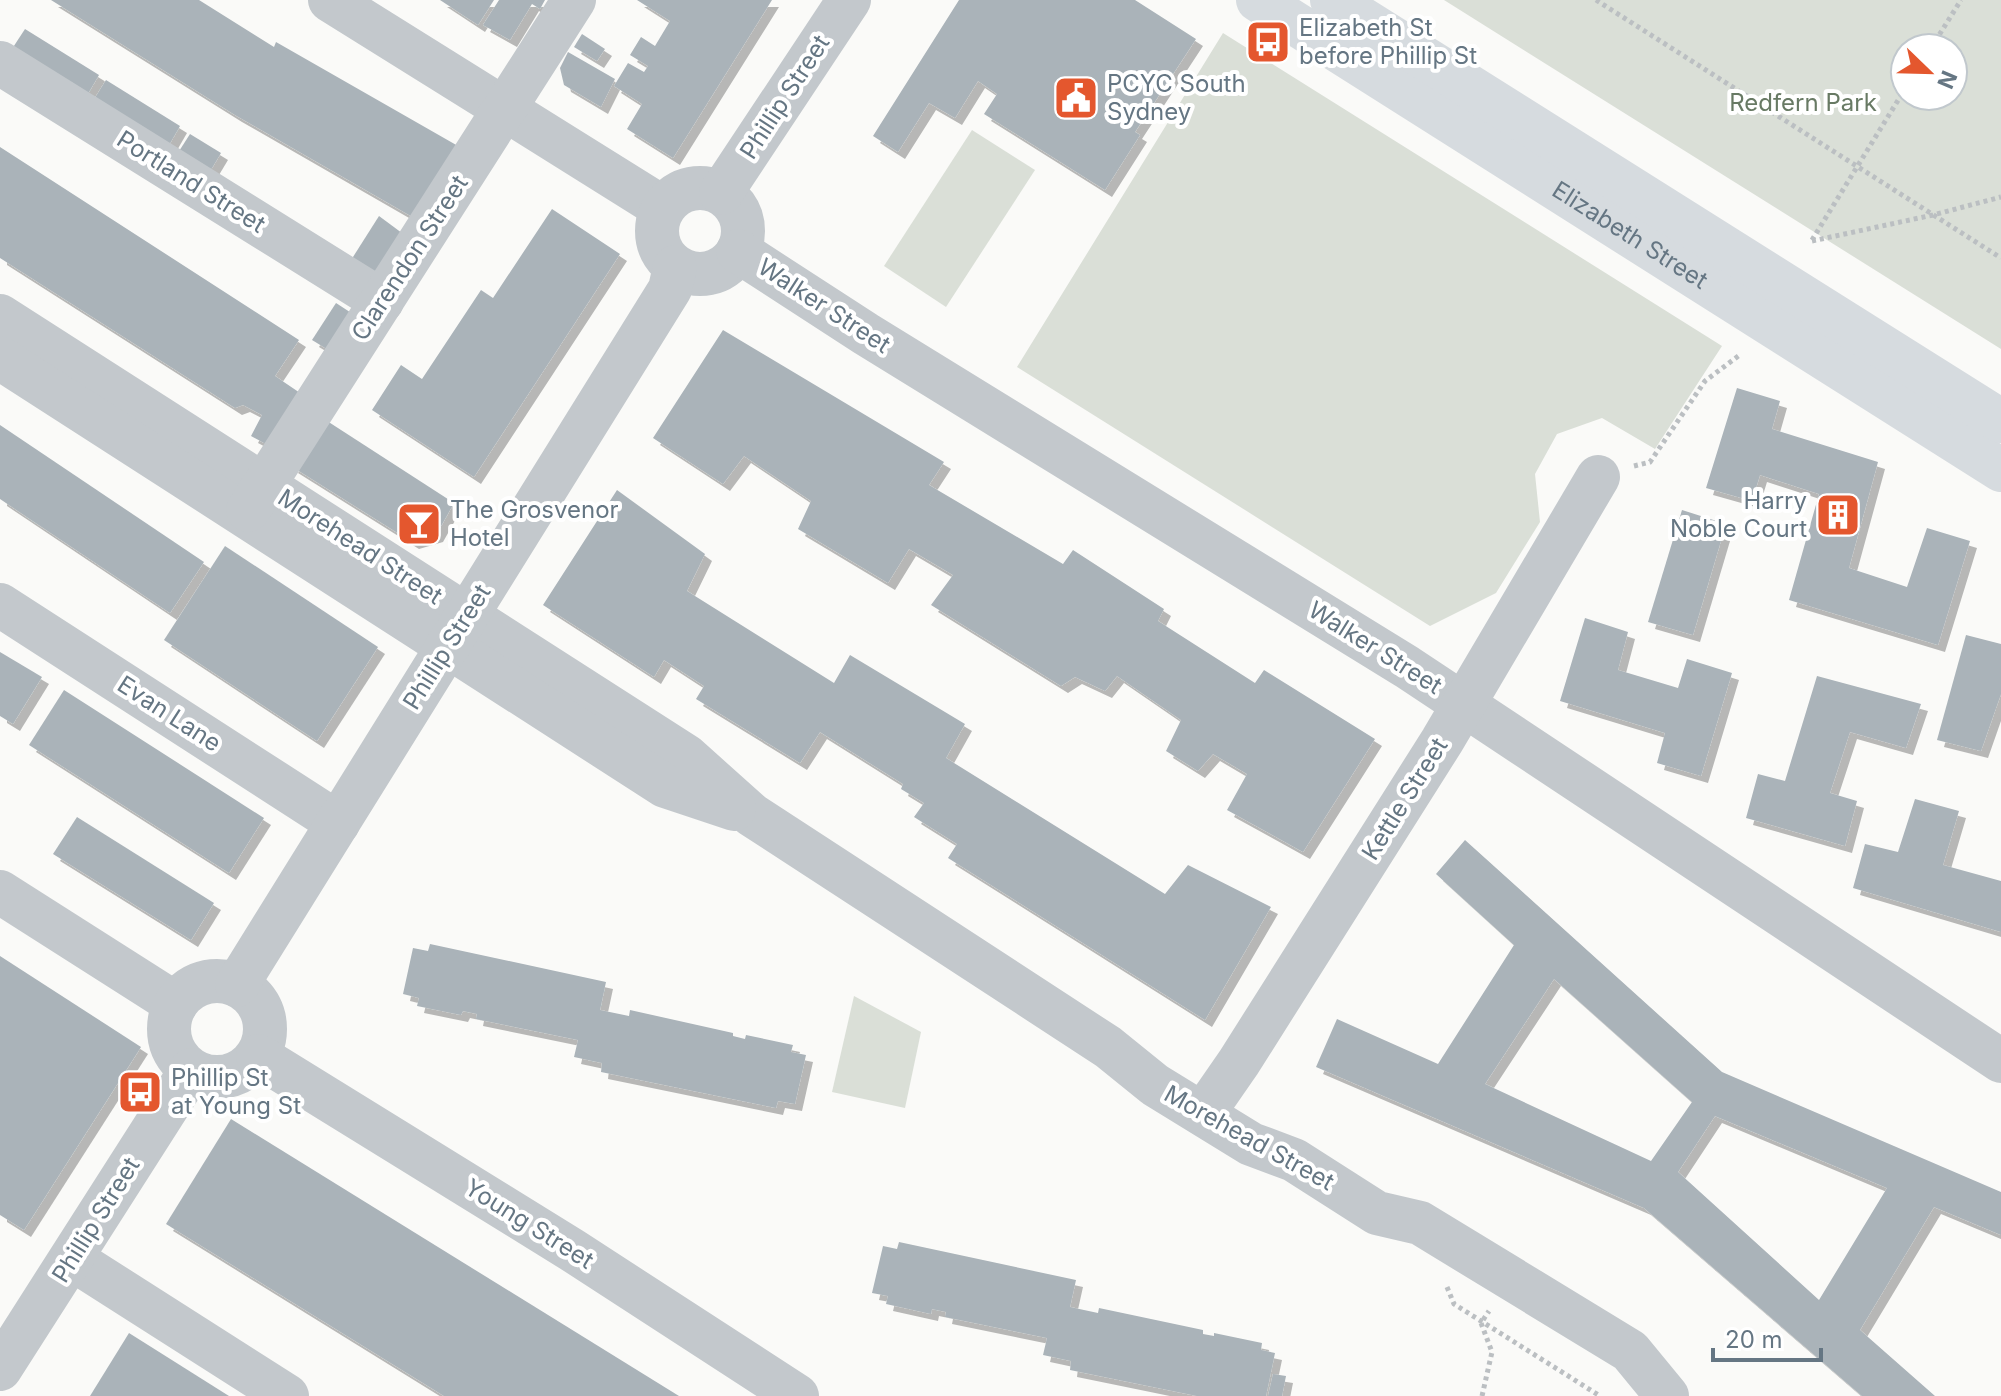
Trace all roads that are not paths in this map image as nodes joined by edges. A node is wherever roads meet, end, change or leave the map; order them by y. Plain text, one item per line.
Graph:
1 (330, 0) edge
2 (574, 0) edge
3 (849, 0) edge
4 (1258, 0) edge
5 (1332, 0) edge
6 (0, 63) edge
7 (505, 111) junction
8 (721, 193) junction
9 (663, 208) junction
10 (738, 251) junction
11 (675, 267) junction
12 (382, 301) junction
13 (0, 316) edge
14 (0, 358) edge
15 (2001, 421) edge
16 (2001, 470) edge
17 (1598, 477) road end
18 (254, 500) junction
19 (0, 605) edge
20 (457, 630) junction
21 (1463, 705) junction
22 (338, 823) junction
23 (0, 892) edge
24 (237, 985) junction
25 (176, 1004) junction
26 (258, 1056) junction
27 (2001, 1061) edge
28 (191, 1070) junction
29 (1203, 1114) junction
30 (72, 1259) junction
31 (0, 1369) edge
32 (1662, 1391) edge
33 (287, 1396) edge
34 (797, 1396) edge

1 - 7 street
2 - 7 street, Clarendon Street
3 - 8 street, Phillip Street
4 - 16 main road, Elizabeth Street
5 - 15 main road, Elizabeth Street
6 - 12 street, Portland Street
7 - 9 street
7 - 12 street, Clarendon Street
8 - 9 street
8 - 10 street
9 - 11 street
10 - 11 street
10 - 21 street, Walker Street
11 - 20 street, Phillip Street
12 - 18 street, Clarendon Street
13 - 18 street, Morehead Street
14 - 18 street, Morehead Street
17 - 21 street, Kettle Street
18 - 20 street, Morehead Street
19 - 22 street, Evan Lane
20 - 22 street, Phillip Street
20 - 29 street, Morehead Street
21 - 27 street, Walker Street
21 - 29 street, Kettle Street
22 - 24 street, Phillip Street
23 - 25 street
24 - 25 street
24 - 26 street
25 - 28 street
26 - 28 street
26 - 34 street, Young Street
28 - 30 street, Phillip Street
29 - 32 street, Morehead Street
30 - 31 street, Phillip Street
30 - 33 street

